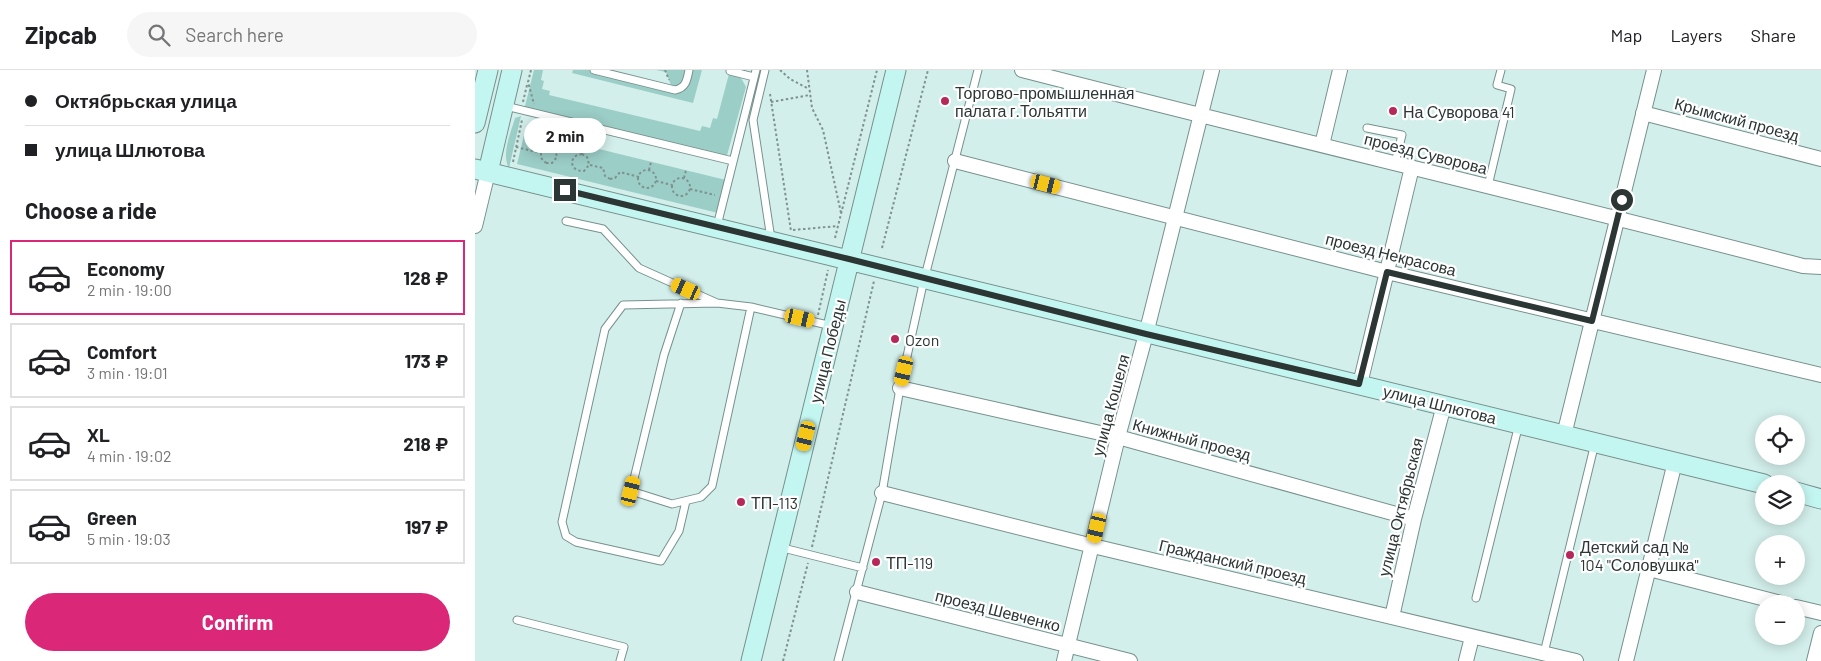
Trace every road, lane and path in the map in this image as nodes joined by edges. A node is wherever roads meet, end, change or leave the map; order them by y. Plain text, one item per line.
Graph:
1 (488, 70) edge
2 (513, 70) edge
3 (531, 70) edge
4 (594, 70) edge
5 (689, 70) edge
6 (765, 70) edge
7 (780, 70) edge
8 (807, 70) edge
9 (877, 70) edge
10 (896, 70) edge
11 (927, 70) edge
12 (978, 70) edge
13 (1022, 70) edge
14 (1212, 70) edge
15 (1340, 70) edge
16 (1501, 70) edge
17 (1654, 70) edge
18 (730, 71) edge
19 (755, 73) edge
20 (528, 82) junction
21 (809, 90) junction
22 (810, 96) junction
23 (516, 109) junction
24 (536, 113) junction
25 (1643, 113) junction
26 (1200, 116) junction
27 (475, 123) edge
28 (1367, 128) dead end
29 (553, 138) dead end
30 (1322, 145) junction
31 (584, 146) dead end
32 (516, 147) junction
33 (550, 147) junction
34 (541, 153) junction
35 (582, 154) junction
36 (1821, 159) edge
37 (955, 160) junction
38 (733, 161) junction
39 (651, 162) dead end
40 (1395, 163) junction
41 (589, 165) junction
42 (1412, 167) junction
43 (481, 170) edge
44 (649, 170) junction
45 (685, 170) dead end
46 (639, 176) junction
47 (508, 177) junction
48 (684, 178) junction
49 (610, 179) junction
50 (656, 181) junction
51 (672, 185) junction
52 (608, 186) dead end
53 (1487, 186) junction
54 (645, 187) junction
55 (690, 189) junction
56 (643, 195) dead end
57 (679, 196) junction
58 (724, 198) junction
59 (677, 203) dead end
60 (841, 214) junction
61 (1175, 217) junction
62 (1618, 218) junction
63 (567, 221) dead end
64 (475, 226) edge
65 (838, 226) junction
66 (717, 227) junction
67 (792, 238) junction
68 (835, 238) dead end
69 (771, 240) junction
70 (882, 248) dead end
71 (849, 259) junction
72 (1821, 266) edge
73 (828, 268) dead end
74 (1387, 272) junction
75 (875, 276) dead end
76 (925, 278) junction
77 (681, 303) junction
78 (717, 303) junction
79 (751, 307) junction
80 (1592, 321) junction
81 (824, 324) junction
82 (1146, 334) junction
83 (1821, 375) edge
84 (1359, 384) junction
85 (900, 388) junction
86 (1444, 405) junction
87 (1519, 424) junction
88 (1564, 435) junction
89 (1119, 437) junction
90 (1595, 443) junction
91 (1675, 462) junction
92 (1755, 482) edge
93 (882, 493) junction
94 (1805, 495) edge
95 (1821, 499) edge
96 (686, 501) junction
97 (1414, 519) junction
98 (1093, 546) junction
99 (779, 547) junction
100 (810, 554) junction
101 (863, 568) junction
102 (1649, 569) junction
103 (857, 592) junction
104 (1755, 596) edge
105 (1477, 598) dead end
106 (1805, 609) edge
107 (1821, 613) edge
108 (1392, 617) junction
109 (517, 620) dead end
110 (1821, 633) edge
111 (1472, 637) junction
112 (1068, 646) junction
113 (1543, 657) edge
114 (620, 661) edge
115 (751, 661) edge
116 (783, 661) edge
117 (838, 661) edge
118 (1065, 661) edge
119 (1130, 661) edge
120 (1466, 661) edge
121 (1576, 661) edge
122 (1626, 661) edge
123 (1814, 661) edge

1 - 27 main road
2 - 23 main road
3 - 20 path
4 - 5 lane
6 - 69 lane
7 - 21 path
8 - 21 path
9 - 60 path
10 - 71 main road, улица Победы
11 - 70 path
12 - 37 lane
13 - 26 street, проезд Суворова
14 - 26 street, улица Кошеля
15 - 30 street
16 - 53 lane
17 - 25 street
18 - 19 lane
19 - 38 lane
20 - 23 path
20 - 24 path
21 - 22 path
22 - 60 path
22 - 67 path
23 - 24 lane
23 - 32 path
23 - 43 main road
24 - 38 lane
25 - 36 street, Крымский проезд
25 - 62 street
26 - 30 street, проезд Суворова
26 - 61 street, улица Кошеля
28 - 40 lane
29 - 33 path
30 - 40 street, проезд Суворова
31 - 35 path
32 - 34 path
32 - 47 path
33 - 34 path
33 - 34 path
35 - 41 path
35 - 41 path
37 - 61 street, проезд Некрасова
37 - 76 lane
38 - 58 lane
39 - 44 path
40 - 42 street, проезд Суворова
41 - 49 path
42 - 53 street, проезд Суворова
42 - 74 street
43 - 47 main road, улица Шлютова
43 - 64 street
44 - 46 path
44 - 50 path
45 - 48 path
46 - 49 path
46 - 54 path
47 - 66 main road, улица Шлютова
48 - 51 path
48 - 55 path
49 - 52 path
50 - 51 path
50 - 54 path
51 - 57 path
53 - 62 street, проезд Суворова
54 - 56 path
55 - 57 path
55 - 58 path
57 - 59 path
58 - 66 lane
60 - 65 path
61 - 74 street, проезд Некрасова
61 - 82 street, улица Кошеля
62 - 72 street, проезд Суворова
62 - 80 street
63 - 78 lane
65 - 67 path
65 - 68 path
66 - 69 main road, улица Шлютова
67 - 69 main road, улица Шлютова
67 - 71 main road, улица Шлютова
71 - 76 main road, улица Шлютова
71 - 81 main road, улица Победы
73 - 81 path
74 - 80 street, проезд Некрасова
74 - 84 street
75 - 100 path
76 - 82 main road, улица Шлютова
76 - 85 lane
77 - 78 lane
77 - 96 lane
77 - 96 lane
78 - 79 lane
79 - 81 lane
79 - 96 lane
80 - 83 street, проезд Некрасова
80 - 88 street
81 - 99 main road, улица Победы
82 - 84 main road, улица Шлютова
82 - 89 street, улица Кошеля
84 - 86 main road, улица Шлютова
85 - 89 street, Книжный проезд
85 - 93 lane
86 - 87 main road, улица Шлютова
86 - 97 street, улица Октябрьская
87 - 88 main road, улица Шлютова
87 - 105 lane
88 - 90 main road, улица Шлютова
89 - 97 street, Книжный проезд
89 - 98 street, улица Кошеля
90 - 91 main road, улица Шлютова
90 - 113 lane
91 - 92 main road, улица Шлютова
91 - 102 street
93 - 98 street, Гражданский проезд
93 - 101 lane
94 - 95 main road
97 - 108 street, улица Октябрьская
98 - 108 street, Гражданский проезд
98 - 112 street, улица Кошеля
99 - 100 lane
99 - 115 main road, улица Победы
100 - 101 lane
100 - 116 path
101 - 103 lane
102 - 104 street
102 - 122 street
103 - 112 street, проезд Шевченко
103 - 117 lane
106 - 107 street
108 - 111 street, Гражданский проезд
109 - 114 lane
110 - 123 street
111 - 113 street, Гражданский проезд
111 - 120 street
112 - 118 street, улица Кошеля
112 - 119 street, проезд Шевченко
113 - 121 street, Гражданский проезд

